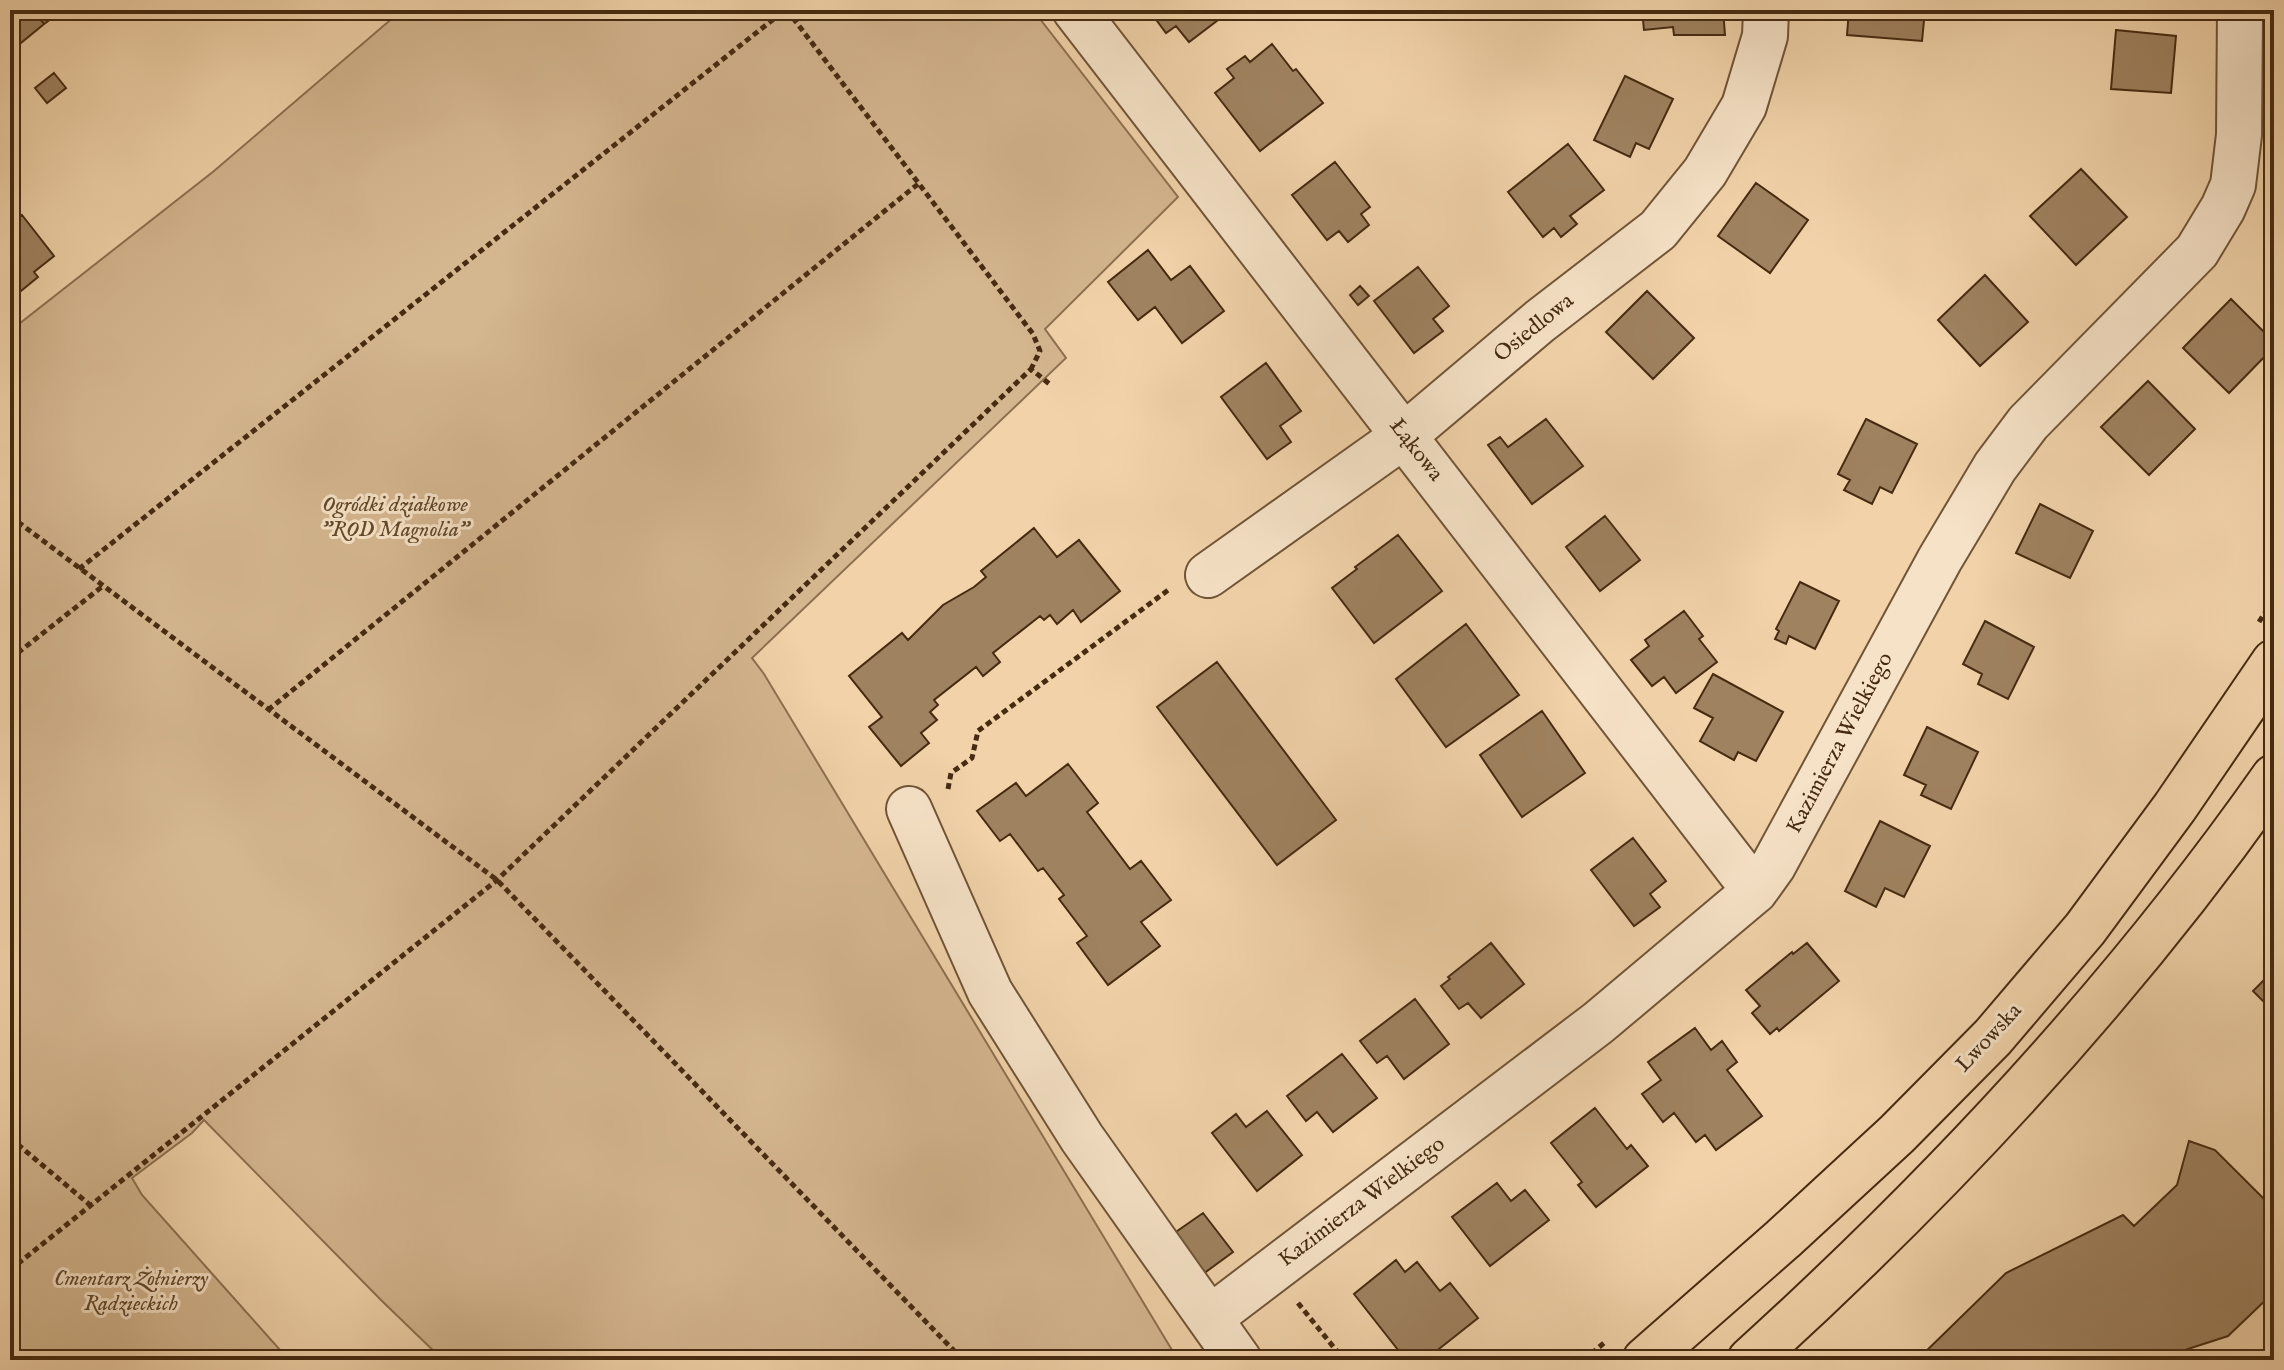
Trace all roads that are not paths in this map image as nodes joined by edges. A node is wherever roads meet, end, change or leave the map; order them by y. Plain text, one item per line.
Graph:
1 (1075, 10) edge
2 (1766, 10) edge
3 (2240, 10) edge
4 (1405, 435) junction
5 (1192, 580) road end
6 (2263, 648) edge
7 (2274, 777) edge
8 (928, 803) road end
9 (1755, 891) junction
10 (1210, 1318) junction
11 (1626, 1350) edge
12 (1239, 1360) edge
13 (1750, 1360) edge

1 - 4 street, Łąkowa
2 - 4 street, Osiedlowa
3 - 9 street, Kazimierza Wielkiego
4 - 5 street, Osiedlowa
4 - 9 street, Łąkowa
6 - 11 main road, Lwowska
7 - 13 main road
8 - 10 street
9 - 10 street, Kazimierza Wielkiego
10 - 12 street

